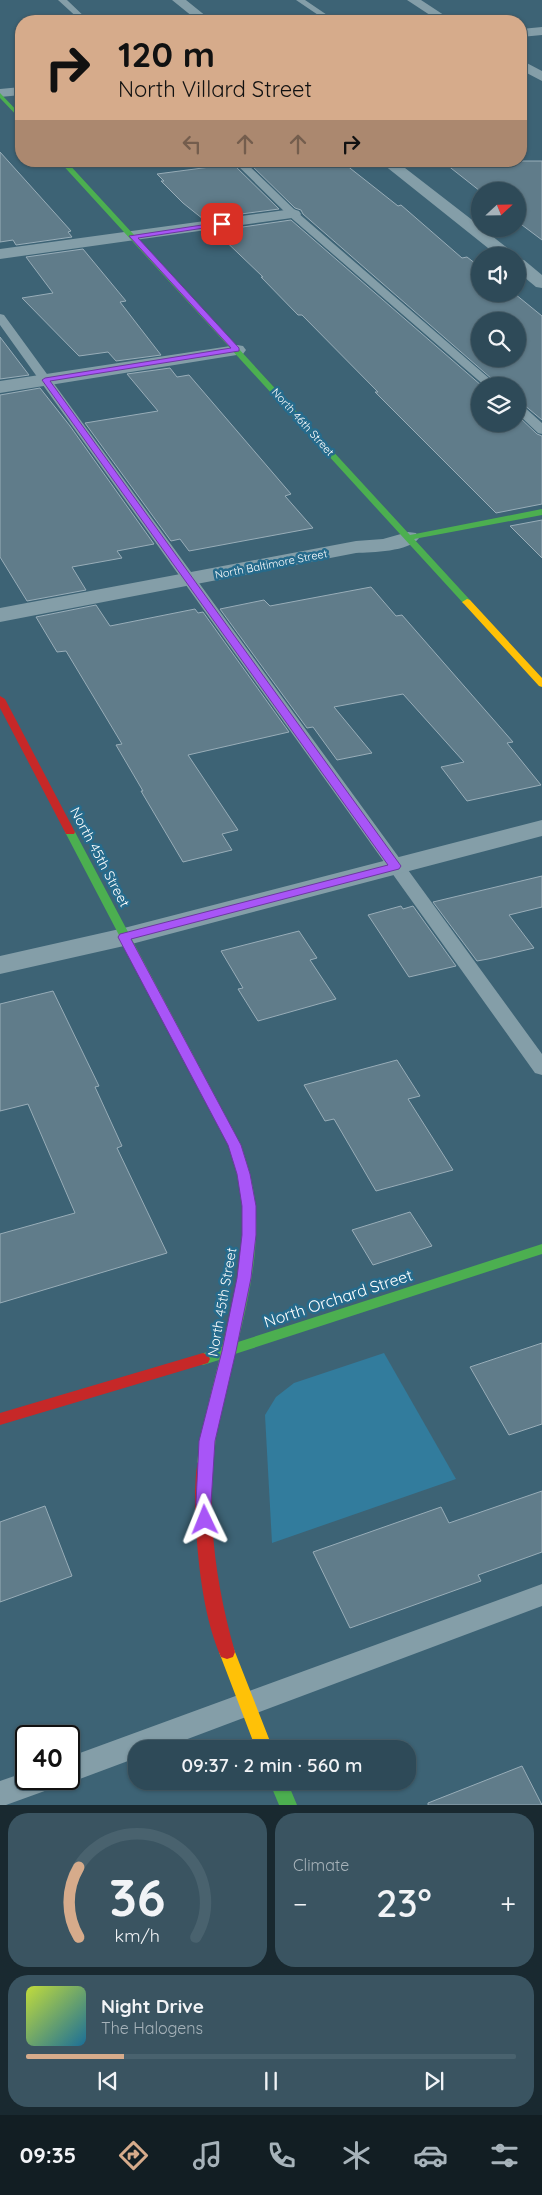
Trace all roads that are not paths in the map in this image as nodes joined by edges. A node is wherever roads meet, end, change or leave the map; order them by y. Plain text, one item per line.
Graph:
1 (62, 0) edge
2 (178, 0) edge
3 (300, 0) edge
4 (413, 0) edge
5 (78, 15) edge
6 (198, 15) edge
7 (323, 15) edge
8 (437, 15) edge
9 (542, 31) edge
10 (527, 32) edge
11 (527, 68) edge
12 (542, 77) edge
13 (15, 92) edge
14 (0, 94) edge
15 (15, 111) edge
16 (68, 167) edge
17 (244, 167) edge
18 (394, 167) edge
19 (293, 214) junction
20 (133, 236) junction
21 (496, 247) edge
22 (0, 254) edge
23 (526, 270) edge
24 (542, 283) edge
25 (0, 317) edge
26 (237, 350) junction
27 (482, 377) edge
28 (45, 380) junction
29 (0, 387) edge
30 (526, 415) edge
31 (542, 430) edge
32 (542, 512) edge
33 (408, 538) junction
34 (189, 579) junction
35 (0, 615) edge
36 (542, 684) edge
37 (0, 699) edge
38 (542, 828) edge
39 (395, 866) junction
40 (124, 937) junction
41 (0, 965) edge
42 (542, 1068) edge
43 (542, 1249) edge
44 (229, 1351) junction
45 (0, 1419) edge
46 (542, 1595) edge
47 (247, 1705) junction
48 (261, 1740) edge
49 (80, 1766) edge
50 (15, 1789) edge
51 (282, 1790) edge
52 (0, 1794) edge
53 (288, 1805) edge

1 - 5 lane
2 - 6 street
3 - 7 lane
4 - 8 street
9 - 10 street
11 - 12 street
13 - 14 street
14 - 15 street
16 - 20 street, North 46th Street
17 - 19 lane
18 - 21 street
19 - 20 street
19 - 27 lane
20 - 22 street
20 - 26 street, North 46th Street
23 - 24 street
25 - 28 lane
26 - 28 street
26 - 33 street, North 46th Street
28 - 29 street
28 - 34 lane
30 - 31 lane
32 - 33 street, North Baltimore Street
33 - 34 street, North Baltimore Street
33 - 36 street, North 46th Street
34 - 35 street, North Baltimore Street
34 - 39 lane
37 - 40 street, North 45th Street
38 - 39 street
39 - 40 street
39 - 42 lane
40 - 41 street
40 - 44 street, North 45th Street
43 - 44 street, North Orchard Street
44 - 45 street, North Orchard Street
44 - 47 street, North 45th Street
46 - 47 lane
47 - 48 street, North 45th Street
47 - 49 lane
50 - 52 lane
51 - 53 street

